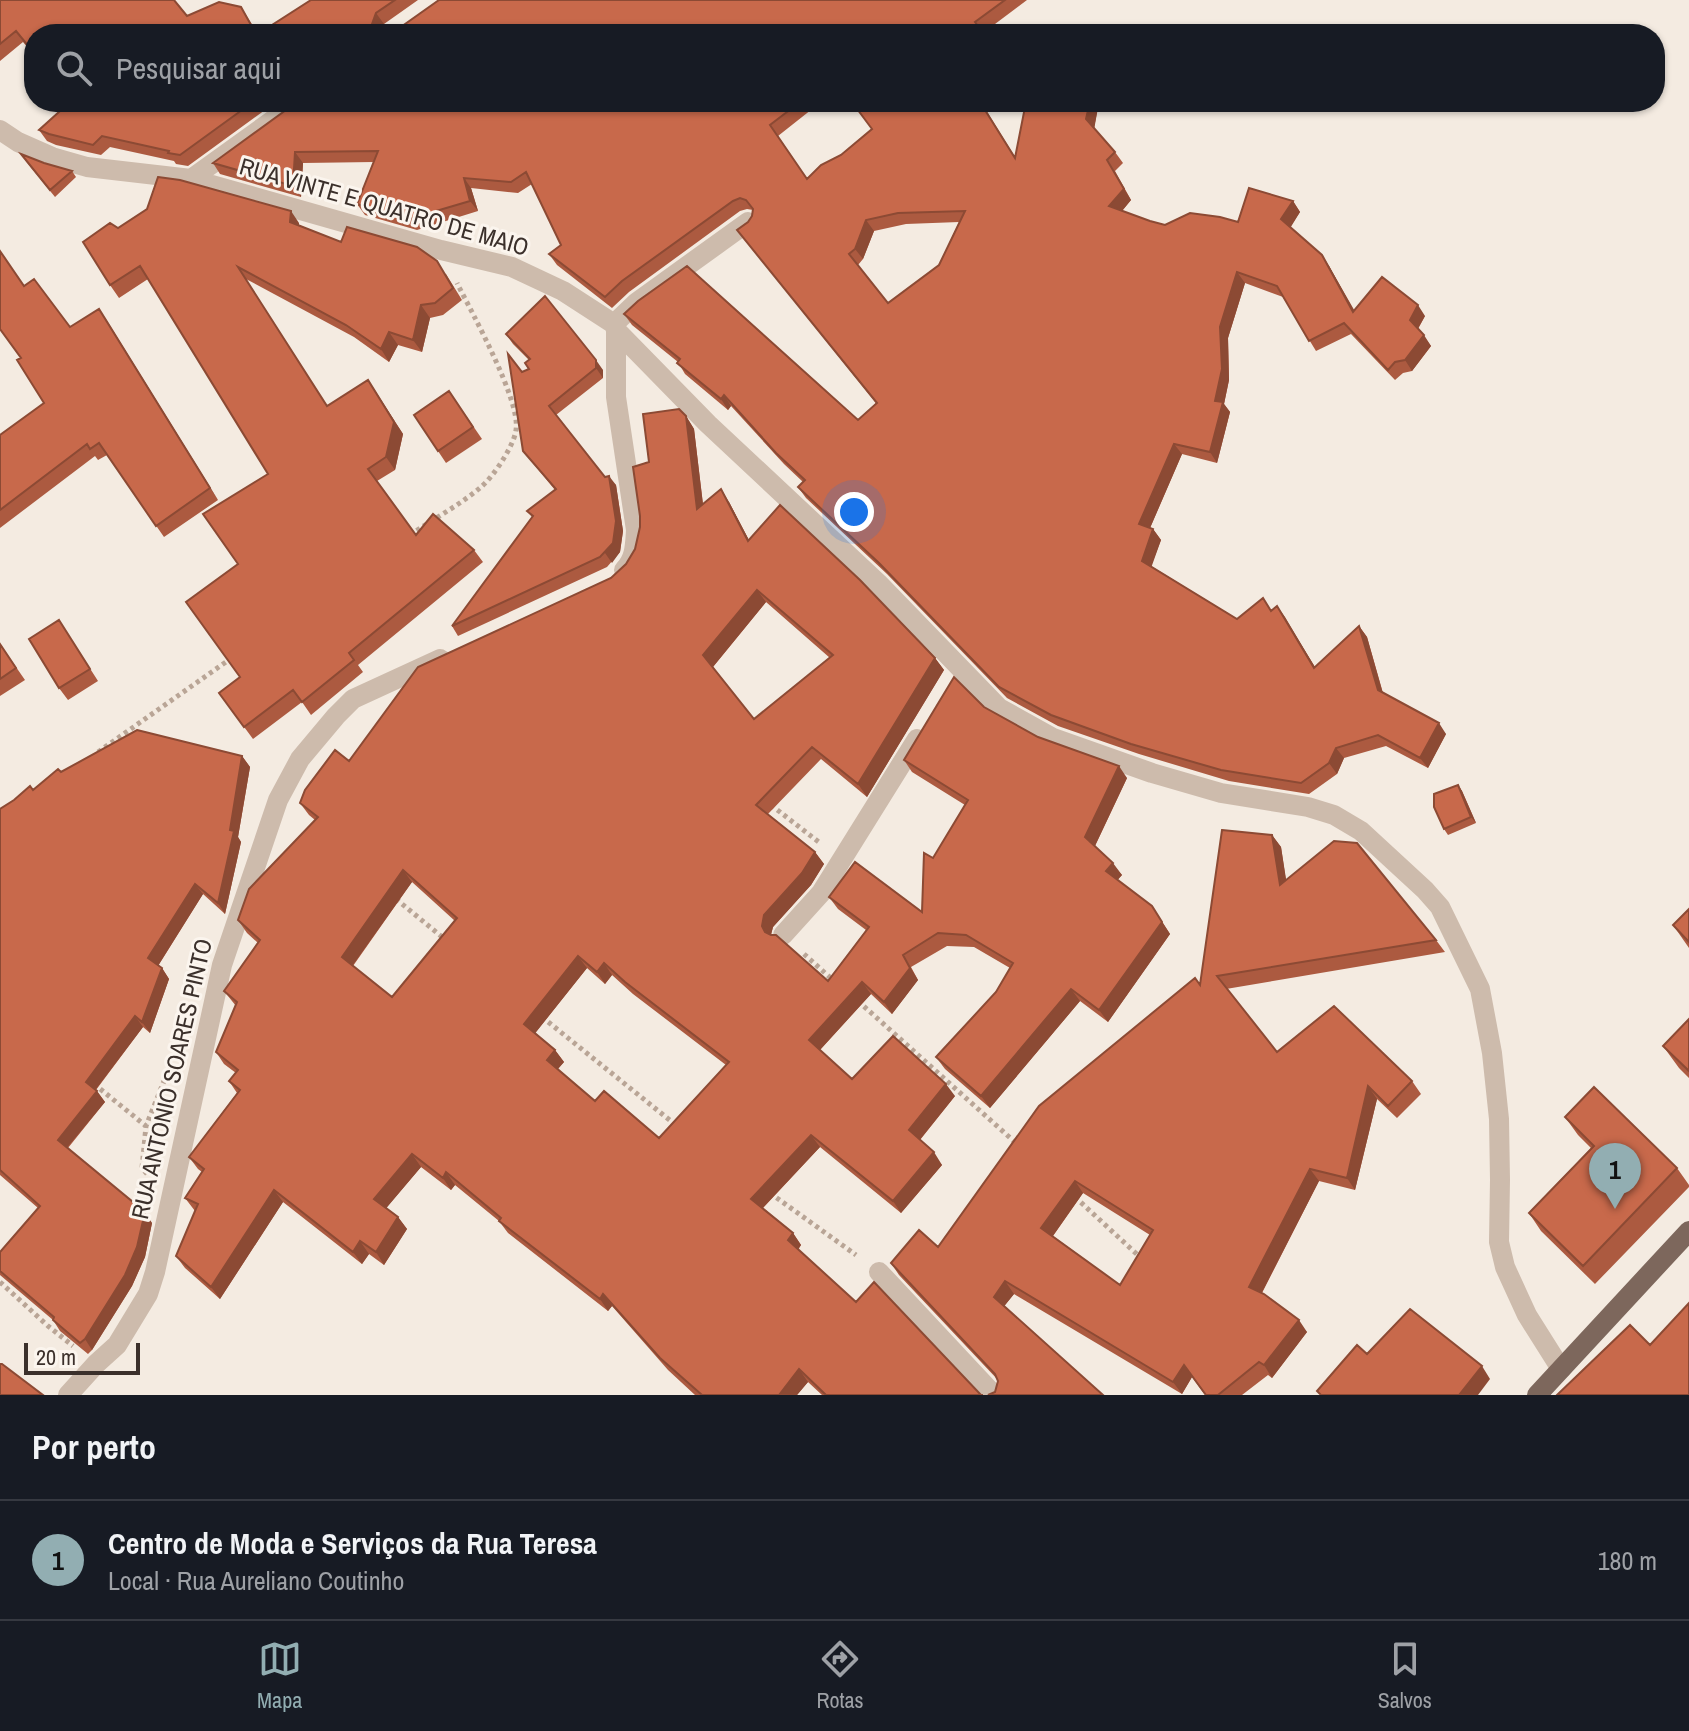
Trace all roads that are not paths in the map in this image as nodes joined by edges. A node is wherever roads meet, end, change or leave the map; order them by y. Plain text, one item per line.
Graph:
1 (284, 112) edge
2 (0, 130) edge
3 (191, 179) junction
4 (748, 222) edge
5 (615, 327) junction
6 (614, 578) edge
7 (461, 649) edge
8 (929, 719) edge
9 (783, 935) road end
10 (1689, 1231) edge
11 (879, 1272) road end
12 (1561, 1369) junction
13 (68, 1395) edge
14 (994, 1395) edge
15 (1537, 1395) edge

1 - 3 street
2 - 3 street, RUA VINTE E QUATRO DE MAIO
3 - 5 street, RUA VINTE E QUATRO DE MAIO
4 - 5 street
5 - 6 street
5 - 12 street, RUA VINTE E QUATRO DE MAIO
7 - 13 street, RUA ANTONIO SOARES PINTO
8 - 9 street
10 - 12 main road
11 - 14 street
12 - 15 main road

